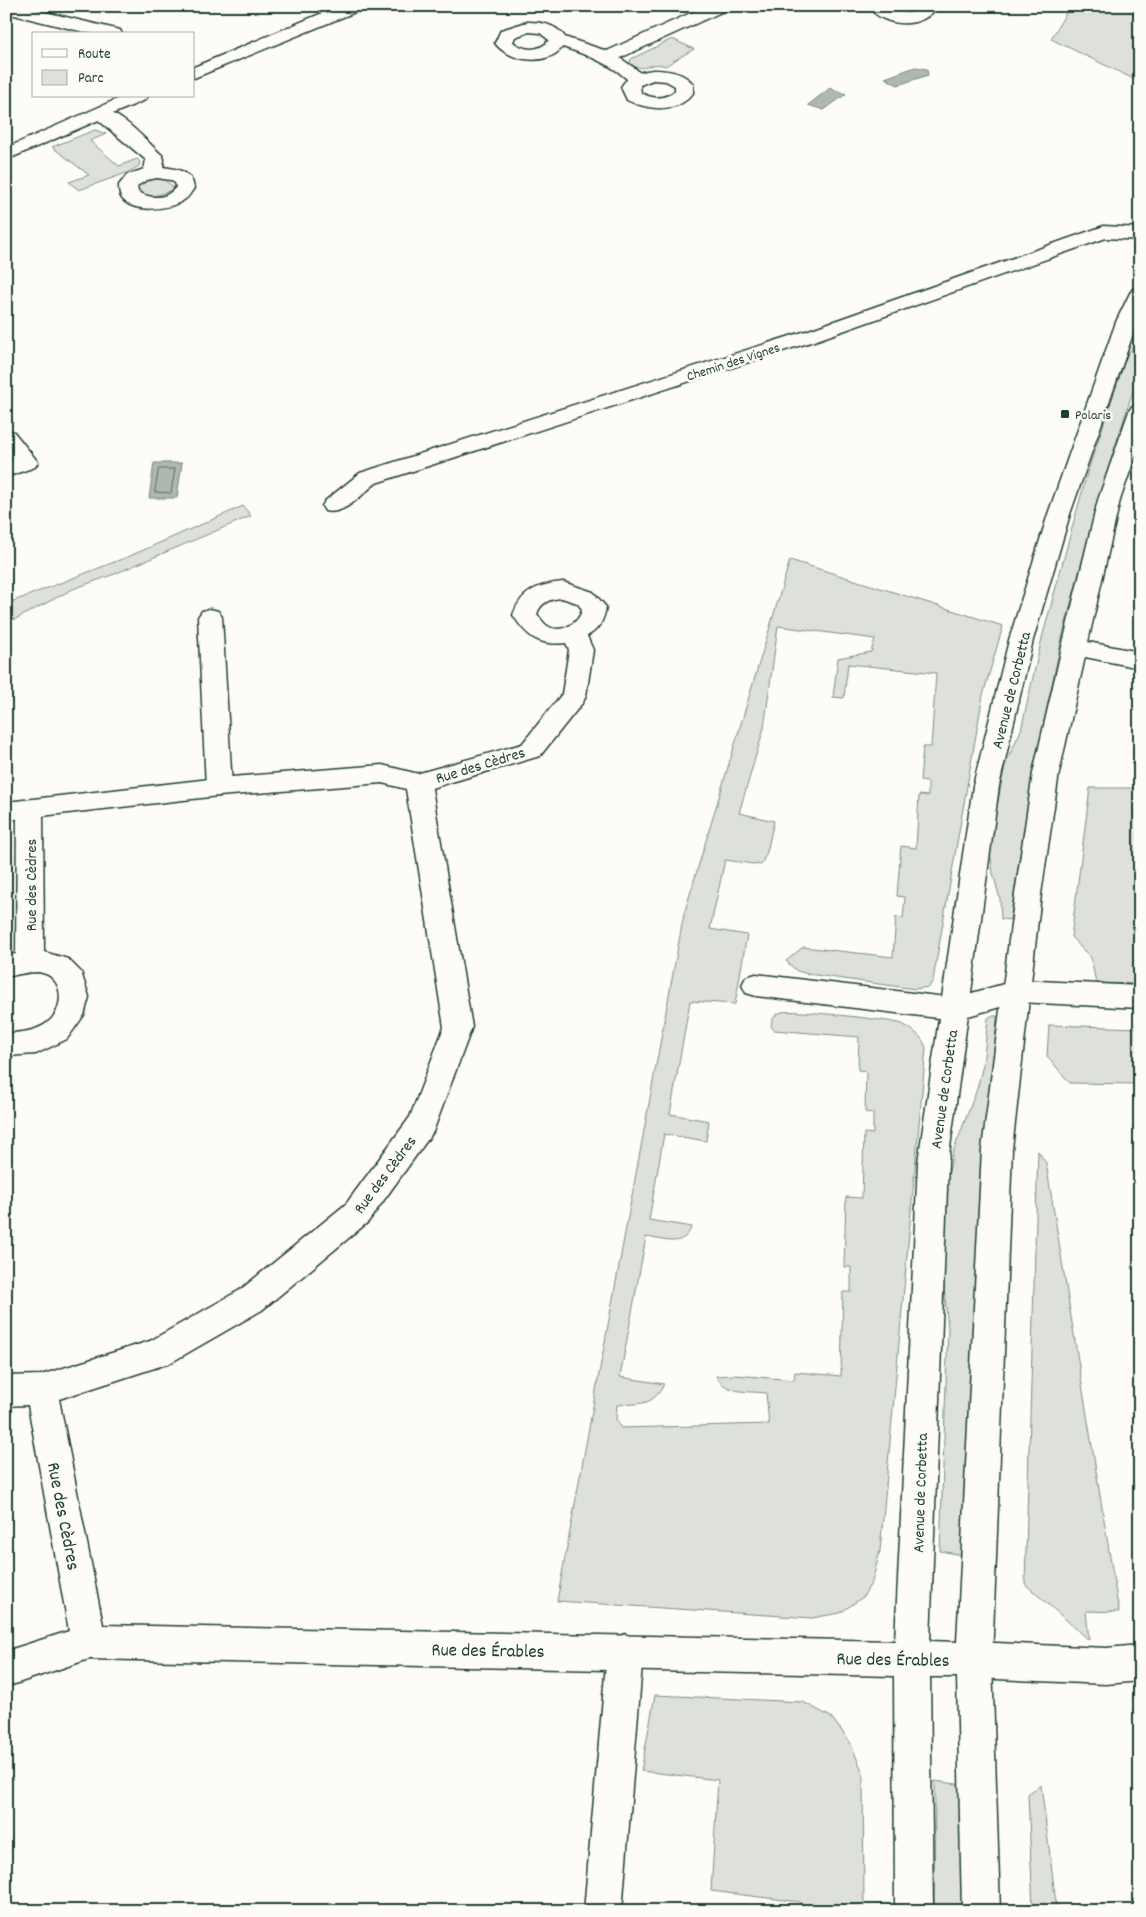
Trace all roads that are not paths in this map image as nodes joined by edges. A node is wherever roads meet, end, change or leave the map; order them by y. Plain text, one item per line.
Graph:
1 (354, 6) edge
2 (720, 6) edge
3 (876, 6) edge
4 (928, 6) edge
5 (6, 8) edge
6 (106, 32) edge
7 (558, 40) dead end
8 (195, 53) edge
9 (606, 58) junction
10 (225, 60) junction
11 (195, 73) edge
12 (637, 79) dead end
13 (135, 98) edge
14 (100, 114) junction
15 (6, 155) edge
16 (153, 173) dead end
17 (1140, 234) edge
18 (1140, 292) edge
19 (1140, 411) edge
20 (6, 437) edge
21 (6, 470) edge
22 (333, 506) dead end
23 (210, 617) dead end
24 (574, 634) dead end
25 (1074, 647) junction
26 (1140, 660) edge
27 (418, 783) junction
28 (219, 787) junction
29 (18, 810) edge
30 (18, 963) edge
31 (756, 985) dead end
32 (1018, 991) junction
33 (1140, 997) edge
34 (954, 1009) junction
35 (6, 1045) edge
36 (41, 1390) junction
37 (6, 1391) edge
38 (89, 1642) junction
39 (625, 1652) junction
40 (912, 1658) junction
41 (974, 1660) junction
42 (1140, 1663) edge
43 (6, 1669) edge
44 (603, 1911) edge
45 (914, 1911) edge
46 (981, 1911) edge

1 - 10 street
2 - 9 street
3 - 4 street
5 - 6 street
7 - 9 street
8 - 10 street
9 - 12 street
10 - 11 street
13 - 14 street
14 - 15 street
14 - 16 street
17 - 22 street, Chemin des Vignes
18 - 34 street, Avenue de Corbetta
19 - 25 street
20 - 21 street
23 - 28 street
24 - 27 street, Rue des Cèdres
25 - 26 street
25 - 32 street
27 - 28 street, Rue des Cèdres
27 - 36 street, Rue des Cèdres
28 - 29 street, Rue des Cèdres
29 - 30 street, Rue des Cèdres
30 - 35 street
31 - 34 street
32 - 33 street
32 - 34 street
32 - 41 street
34 - 40 street, Avenue de Corbetta
36 - 37 street, Rue des Cèdres
36 - 38 street, Rue des Cèdres
38 - 39 street, Rue des Érables
38 - 43 street, Rue des Érables
39 - 40 street, Rue des Érables
39 - 44 street
40 - 41 street, Rue des Érables
40 - 45 street, Avenue de Corbetta
41 - 42 street, Rue des Érables
41 - 46 street

